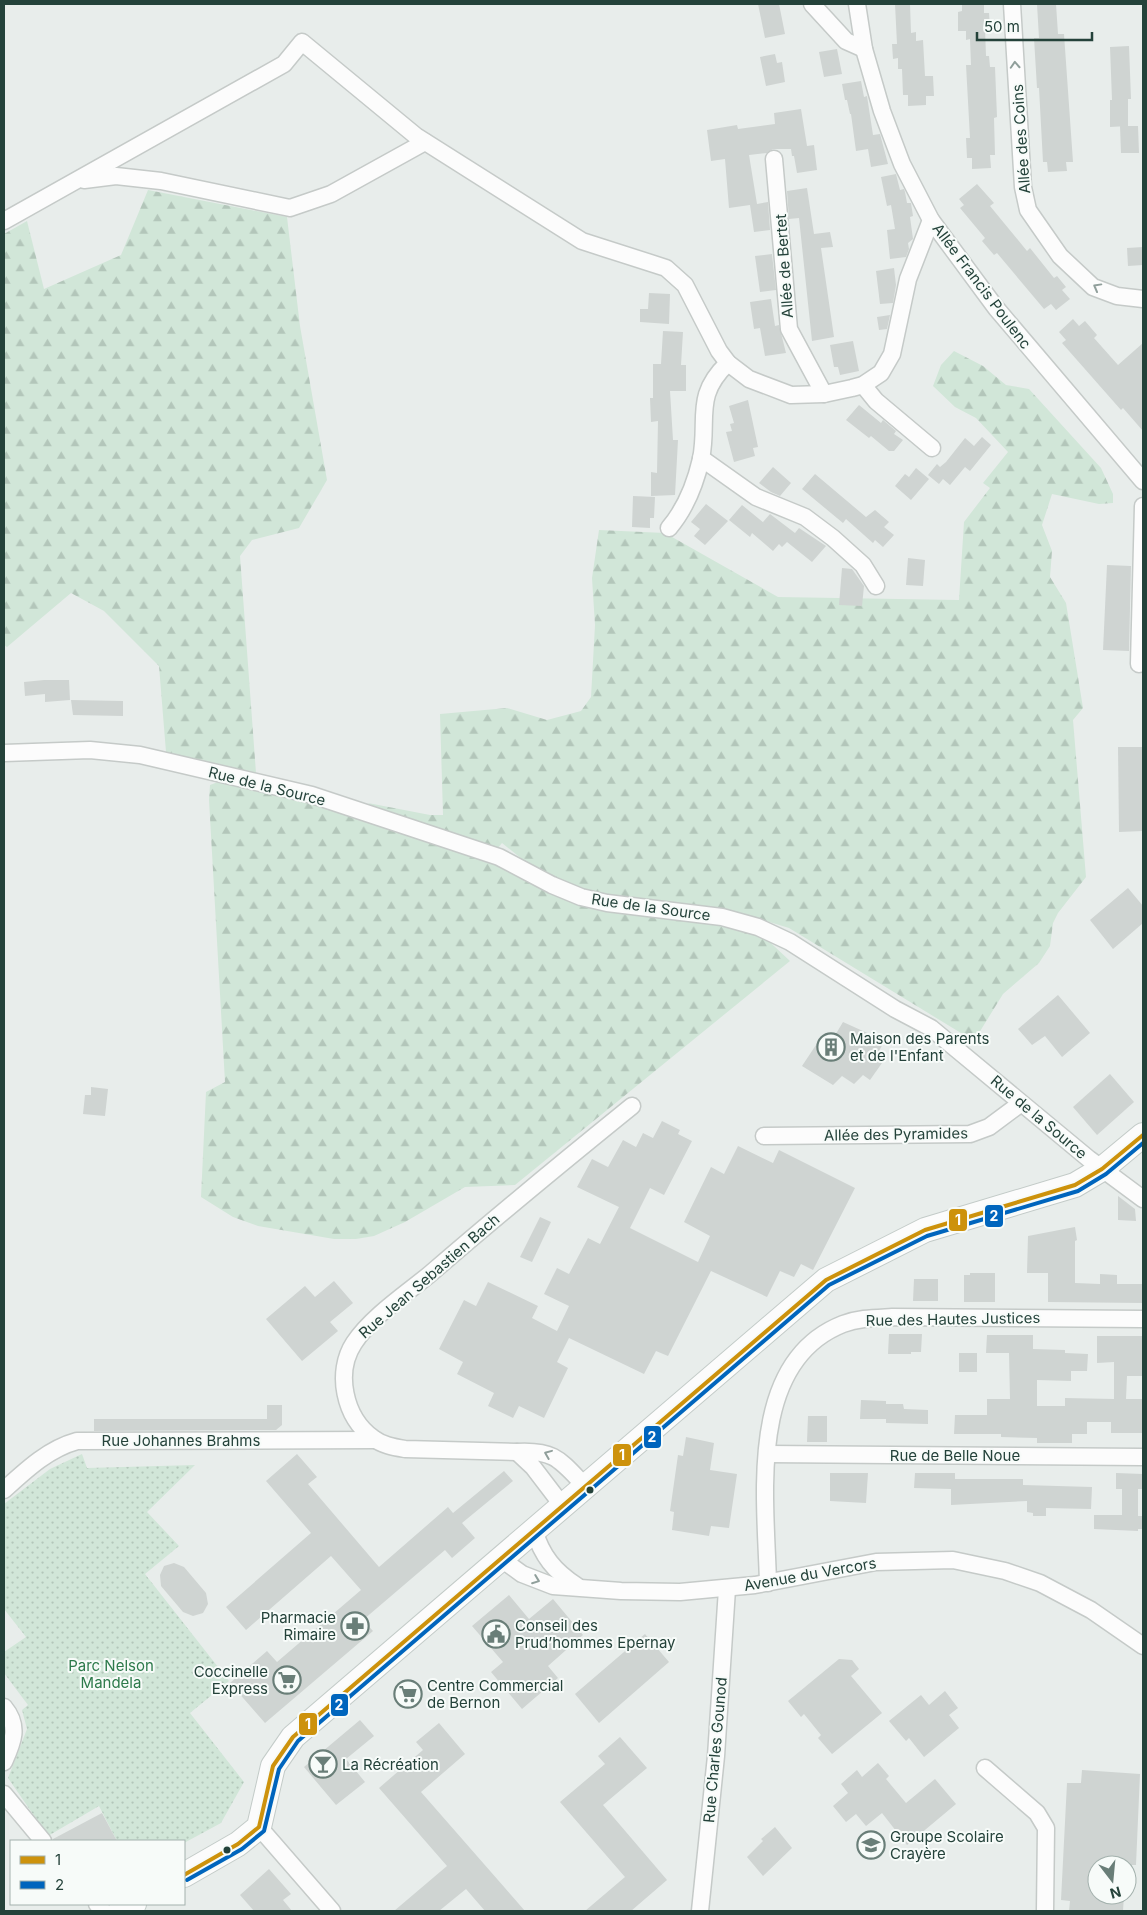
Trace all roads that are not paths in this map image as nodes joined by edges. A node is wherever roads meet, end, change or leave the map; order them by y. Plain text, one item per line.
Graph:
1 (812, 4) edge
2 (857, 4) edge
3 (1012, 4) edge
4 (864, 50) junction
5 (425, 142) junction
6 (774, 159) dead end
7 (79, 180) junction
8 (931, 220) junction
9 (4, 221) edge
10 (1143, 298) edge
11 (728, 363) junction
12 (863, 384) junction
13 (824, 394) junction
14 (932, 448) dead end
15 (701, 458) junction
16 (1143, 481) edge
17 (1143, 506) edge
18 (669, 528) dead end
19 (876, 586) dead end
20 (1139, 664) dead end
21 (4, 753) edge
22 (1020, 1104) junction
23 (632, 1106) dead end
24 (1143, 1135) edge
25 (764, 1136) dead end
26 (1102, 1169) junction
27 (1143, 1199) edge
28 (1143, 1319) edge
29 (375, 1440) junction
30 (517, 1452) junction
31 (767, 1454) junction
32 (1143, 1457) edge
33 (585, 1486) junction
34 (4, 1490) edge
35 (562, 1505) junction
36 (534, 1530) junction
37 (500, 1558) junction
38 (768, 1583) junction
39 (577, 1586) junction
40 (727, 1589) junction
41 (1143, 1646) edge
42 (4, 1707) edge
43 (4, 1762) edge
44 (985, 1768) dead end
45 (4, 1794) edge
46 (259, 1826) junction
47 (41, 1840) edge
48 (185, 1874) edge
49 (132, 1905) edge
50 (120, 1911) edge
51 (332, 1911) edge
52 (700, 1911) edge
53 (1045, 1911) edge

1 - 4 street
2 - 4 street, Allée Francis Poulenc
10 -> 3 street, Allée des Coins
4 - 8 street, Allée Francis Poulenc
5 - 7 street
5 - 7 street
5 - 11 street
6 - 13 street, Allée de Bertet
7 - 9 street
8 - 12 street
8 - 16 street, Allée Francis Poulenc
11 - 13 street
11 - 15 street
12 - 13 street
12 - 14 street
15 - 18 street
15 - 19 street
17 - 20 street
21 - 22 street, Rue de la Source
22 - 25 street, Allée des Pyramides
22 - 26 street, Rue de la Source
23 - 29 street, Rue Jean Sebastien Bach
24 - 26 street
26 - 27 street, Rue de la Source
26 - 33 street
28 - 31 street, Rue des Hautes Justices
29 - 30 street, Rue Jean Sebastien Bach
29 - 34 street, Rue Johannes Brahms
33 -> 30 street, Rue Jean Sebastien Bach
30 - 35 street
31 - 32 street, Rue de Belle Noue
31 - 38 street, Rue des Hautes Justices
33 - 35 street
35 - 36 street
36 - 37 street
36 - 39 street, Avenue du Vercors
37 -> 39 street, Avenue du Vercors
37 - 46 street
38 - 40 street, Avenue du Vercors
38 - 41 street, Avenue du Vercors
39 - 40 street, Avenue du Vercors
40 - 52 street, Rue Charles Gounod
42 - 43 street
44 - 53 street
45 - 47 street
46 - 48 street
46 - 51 street
49 - 50 street

